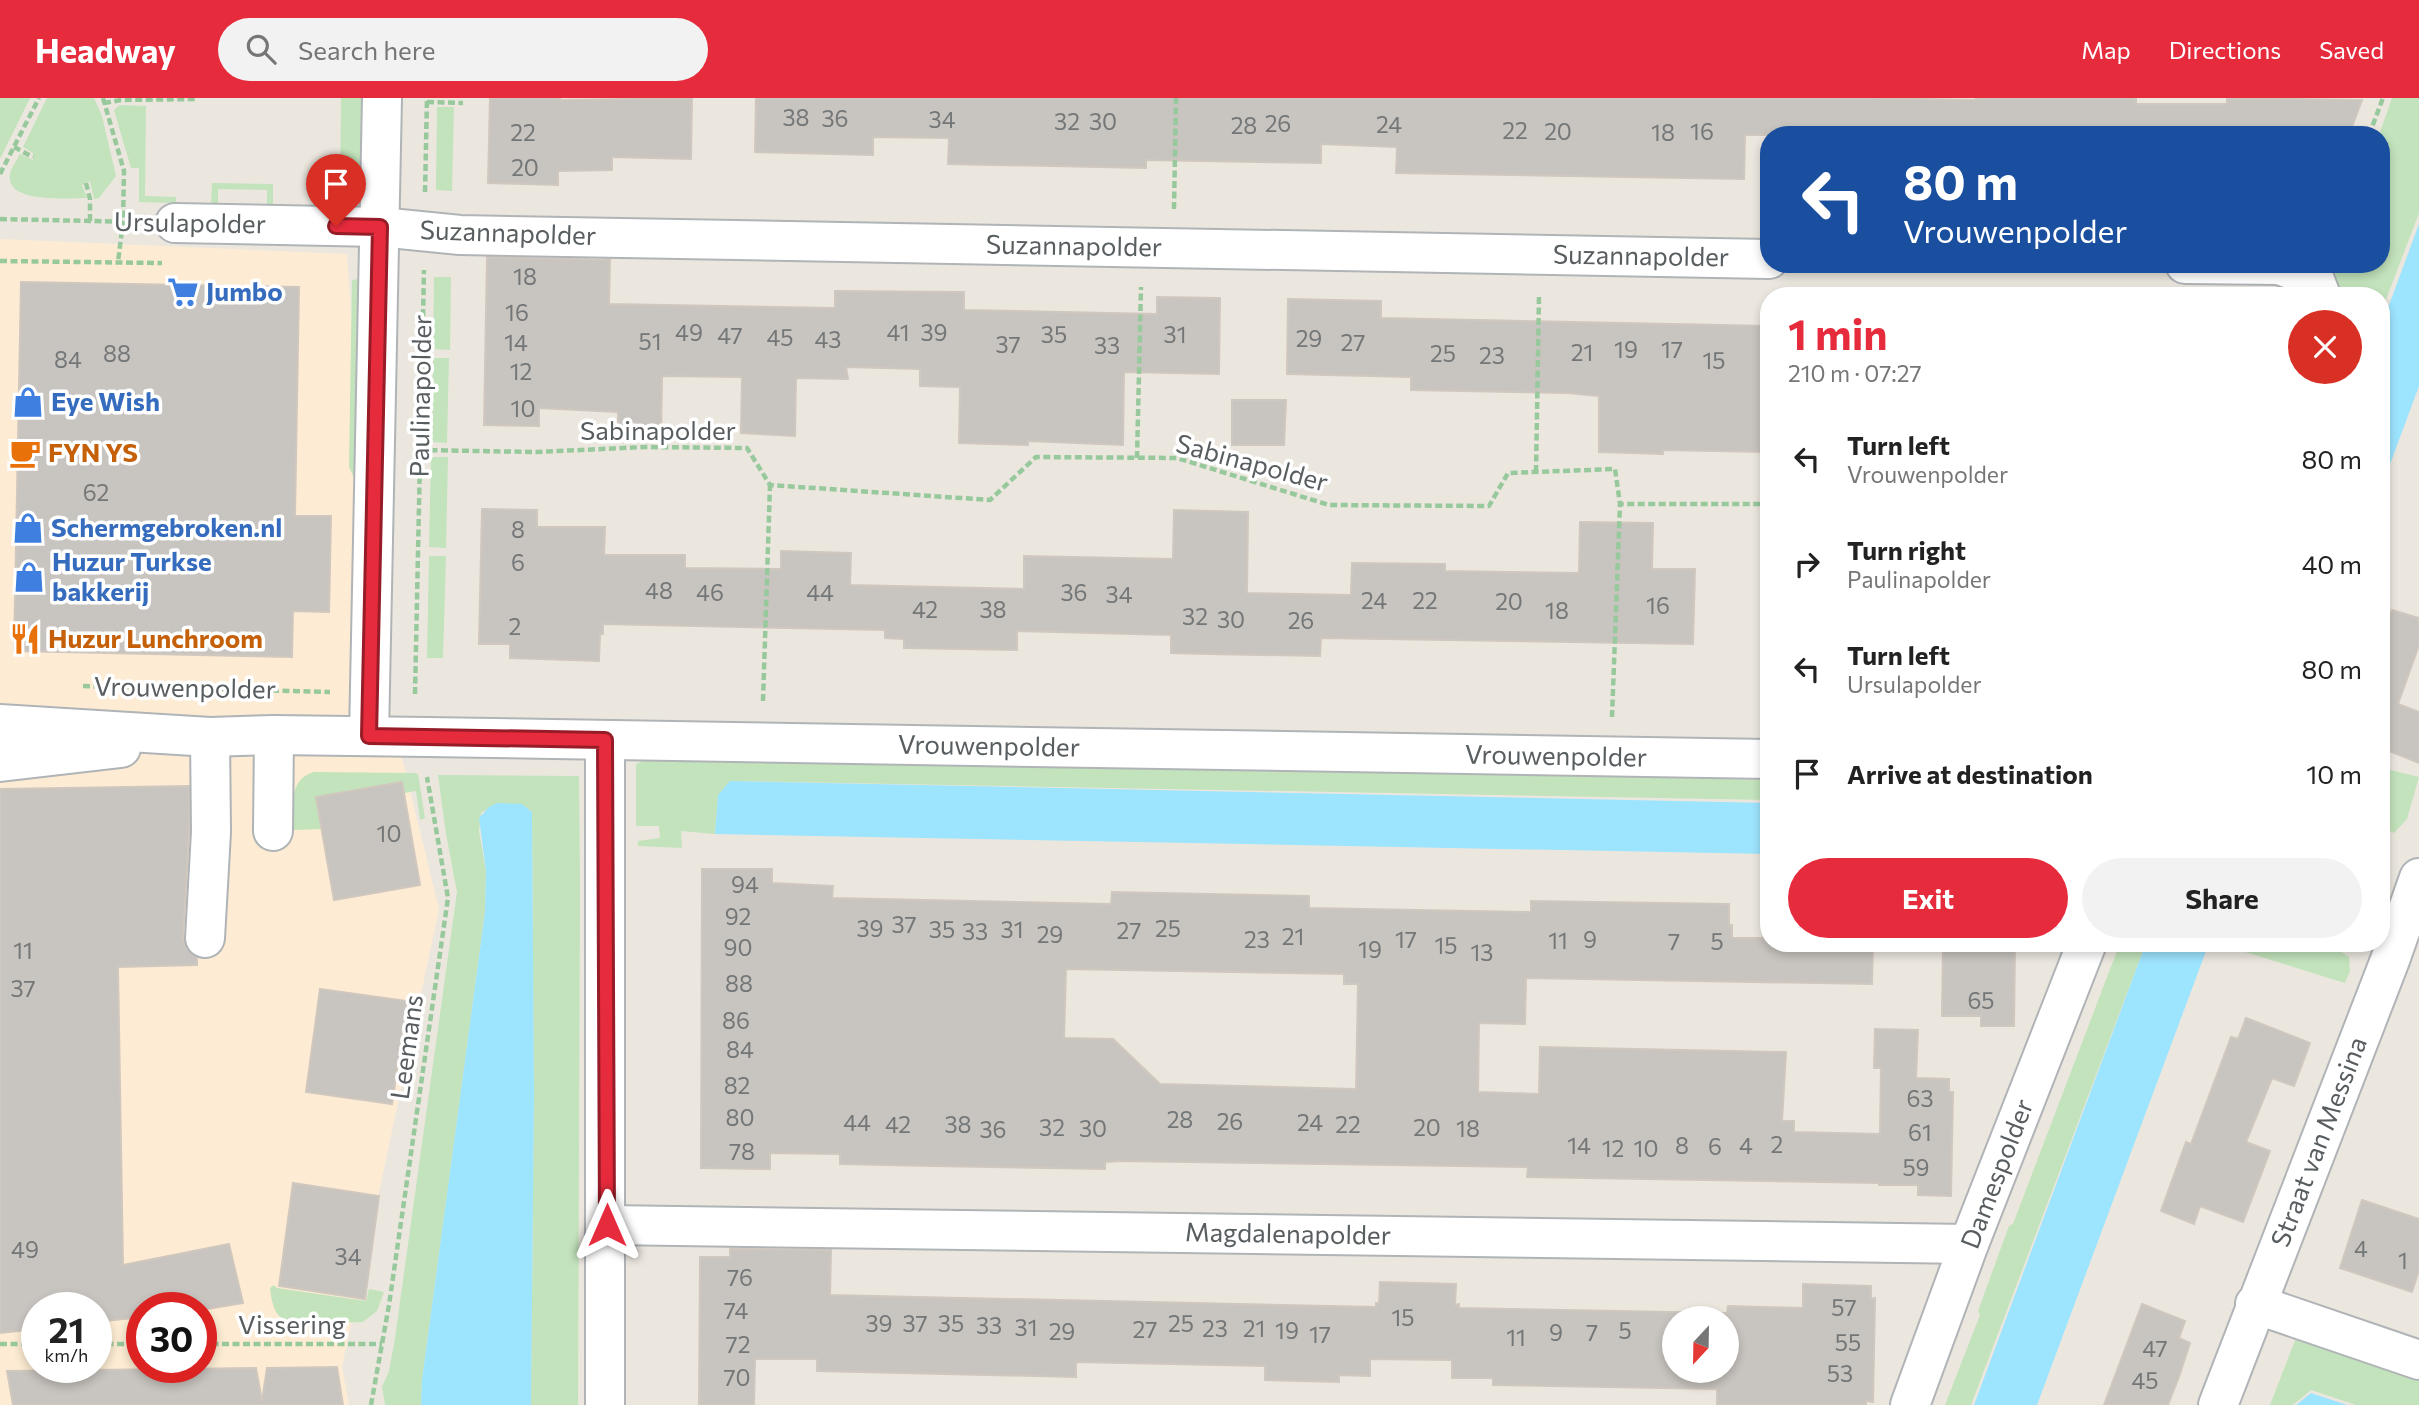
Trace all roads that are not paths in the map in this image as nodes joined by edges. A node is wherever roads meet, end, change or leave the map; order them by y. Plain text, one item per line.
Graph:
1 (382, 98) edge
2 (175, 223) road end
3 (380, 227) junction
4 (1760, 259) edge
5 (2293, 273) edge
6 (2317, 287) edge
7 (0, 724) edge
8 (274, 735) junction
9 (369, 736) junction
10 (210, 737) junction
11 (605, 740) junction
12 (1760, 759) edge
13 (0, 762) edge
14 (273, 831) dead end
15 (2419, 878) edge
16 (205, 938) dead end
17 (2083, 952) edge
18 (2392, 957) edge
19 (607, 1225) junction
20 (1969, 1244) junction
21 (2256, 1304) junction
22 (2419, 1360) edge
23 (605, 1405) edge
24 (1910, 1405) edge
25 (2218, 1405) edge

1 - 3 street, Paulinapolder
2 - 3 street, Ursulapolder
3 - 4 street, Suzannapolder
3 - 9 street, Paulinapolder
5 - 6 street
7 - 10 street, Vrouwenpolder
8 - 9 street, Vrouwenpolder
8 - 10 street, Vrouwenpolder
8 - 14 street
9 - 11 street, Vrouwenpolder
10 - 13 street, Vrouwenpolder
10 - 16 street
11 - 12 street, Vrouwenpolder
11 - 19 street
15 - 18 street, Straat van Messina
17 - 20 street, Damespolder
18 - 21 street, Straat van Messina
19 - 20 street, Magdalenapolder
19 - 23 street
20 - 24 street, Damespolder
21 - 22 street
21 - 25 street, Straat van Messina

